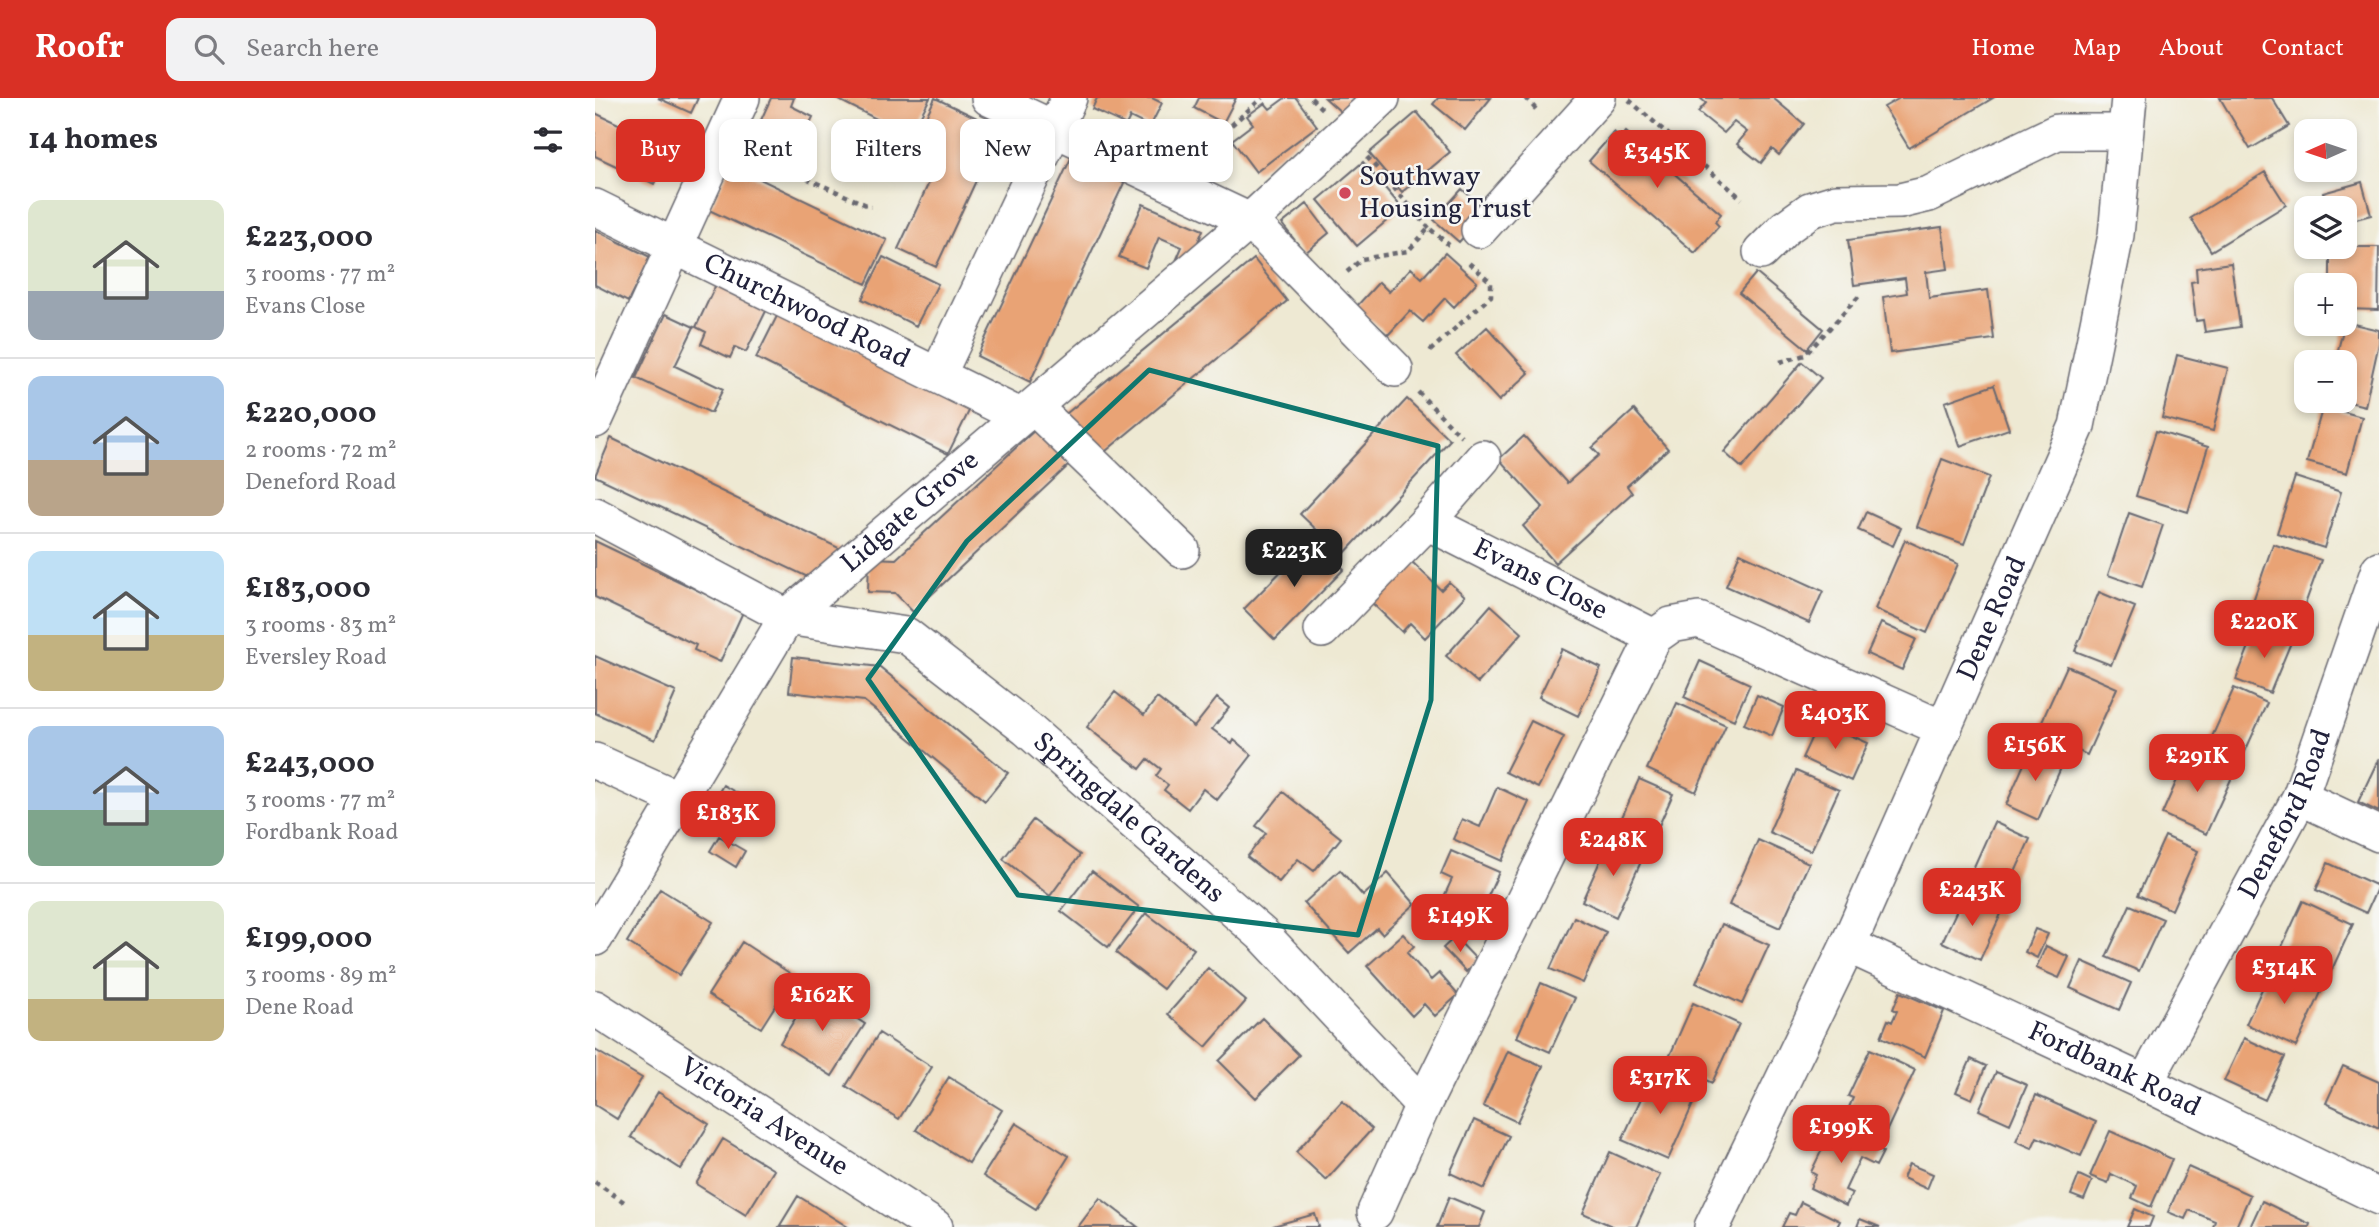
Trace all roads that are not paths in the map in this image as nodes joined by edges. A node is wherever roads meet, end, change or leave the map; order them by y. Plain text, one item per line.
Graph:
1 (742, 98) edge
2 (989, 98) edge
3 (1069, 98) edge
4 (1382, 98) edge
5 (1598, 98) edge
6 (2127, 115) edge
7 (1031, 119) edge
8 (1055, 126) edge
9 (1055, 131) edge
10 (1029, 182) edge
11 (595, 207) edge
12 (1250, 221) junction
13 (673, 246) junction
14 (1465, 246) road end
15 (1761, 252) dead end
16 (1395, 369) road end
17 (938, 375) junction
18 (1027, 412) junction
19 (595, 420) edge
20 (1483, 458) road end
21 (595, 516) edge
22 (1427, 522) junction
23 (1182, 550) dead end
24 (2379, 569) edge
25 (787, 617) junction
26 (1322, 630) dead end
27 (1654, 637) junction
28 (1944, 729) junction
29 (595, 761) edge
30 (2300, 797) junction
31 (679, 799) junction
32 (2379, 834) edge
33 (595, 938) edge
34 (1848, 945) junction
35 (595, 1008) edge
36 (2145, 1083) junction
37 (1423, 1105) junction
38 (2379, 1197) edge
39 (1375, 1212) dead end
40 (935, 1227) edge
41 (1712, 1227) edge

1 - 13 street
2 - 7 street
3 - 8 street
4 - 12 street, Lidgate Grove
5 - 14 street
6 - 15 street
6 - 28 street, Dene Road
9 - 12 street
10 - 17 street
11 - 13 street, Churchwood Road
12 - 16 street
12 - 18 street, Lidgate Grove
13 - 17 street, Churchwood Road
13 - 19 street
17 - 18 street, Churchwood Road
18 - 23 street
18 - 25 street, Lidgate Grove
20 - 22 street
21 - 25 street, Springdale Gardens
22 - 26 street
22 - 27 street, Evans Close
24 - 30 street, Deneford Road
25 - 31 street, Lidgate Grove
25 - 37 street, Springdale Gardens
27 - 28 street
27 - 37 street
28 - 34 street, Dene Road
29 - 31 street
30 - 32 street
30 - 36 street, Deneford Road
31 - 33 street, Lidgate Grove
34 - 36 street, Fordbank Road
34 - 41 street, Dene Road
35 - 40 street, Victoria Avenue
36 - 38 street, Fordbank Road
37 - 39 street

